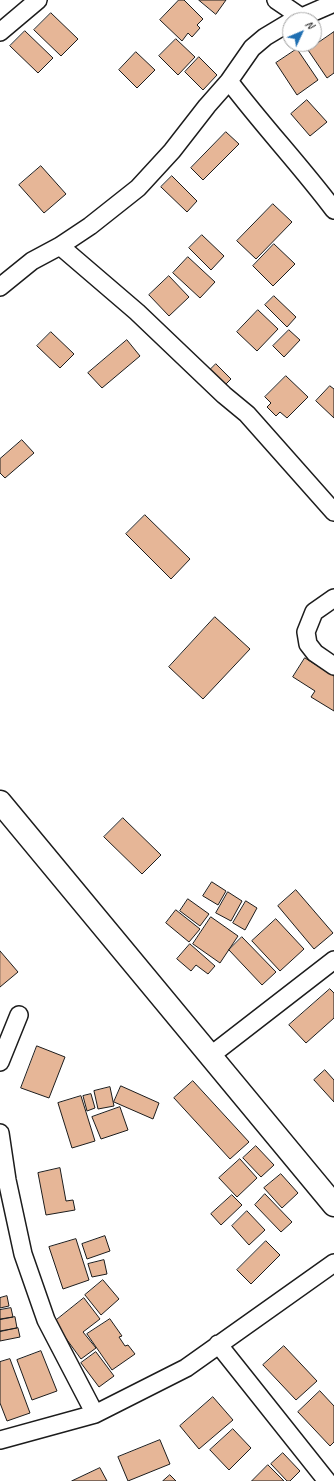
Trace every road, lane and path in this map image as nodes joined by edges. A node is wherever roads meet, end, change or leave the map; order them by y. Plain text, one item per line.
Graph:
1 (38, 0) edge
2 (276, 0) edge
3 (334, 3) edge
4 (287, 12) edge
5 (313, 12) edge
6 (282, 28) edge
7 (0, 32) edge
8 (229, 82) junction
9 (334, 210) edge
10 (60, 246) junction
11 (0, 287) edge
12 (334, 512) edge
13 (334, 598) edge
14 (334, 666) edge
15 (0, 802) edge
16 (334, 960) edge
17 (19, 1015) dead end
18 (210, 1056) junction
19 (0, 1062) edge
20 (0, 1133) edge
21 (334, 1205) edge
22 (334, 1263) edge
23 (218, 1344) junction
24 (95, 1414) junction
25 (0, 1440) edge
26 (326, 1481) edge

1 - 7 street
2 - 4 street
3 - 5 street
6 - 8 street
8 - 9 street
8 - 10 street
10 - 11 street
10 - 12 street
13 - 14 street
15 - 18 main road
16 - 18 street
17 - 19 street
18 - 21 main road
20 - 24 street
22 - 23 street
23 - 24 street
23 - 26 street
24 - 25 street

